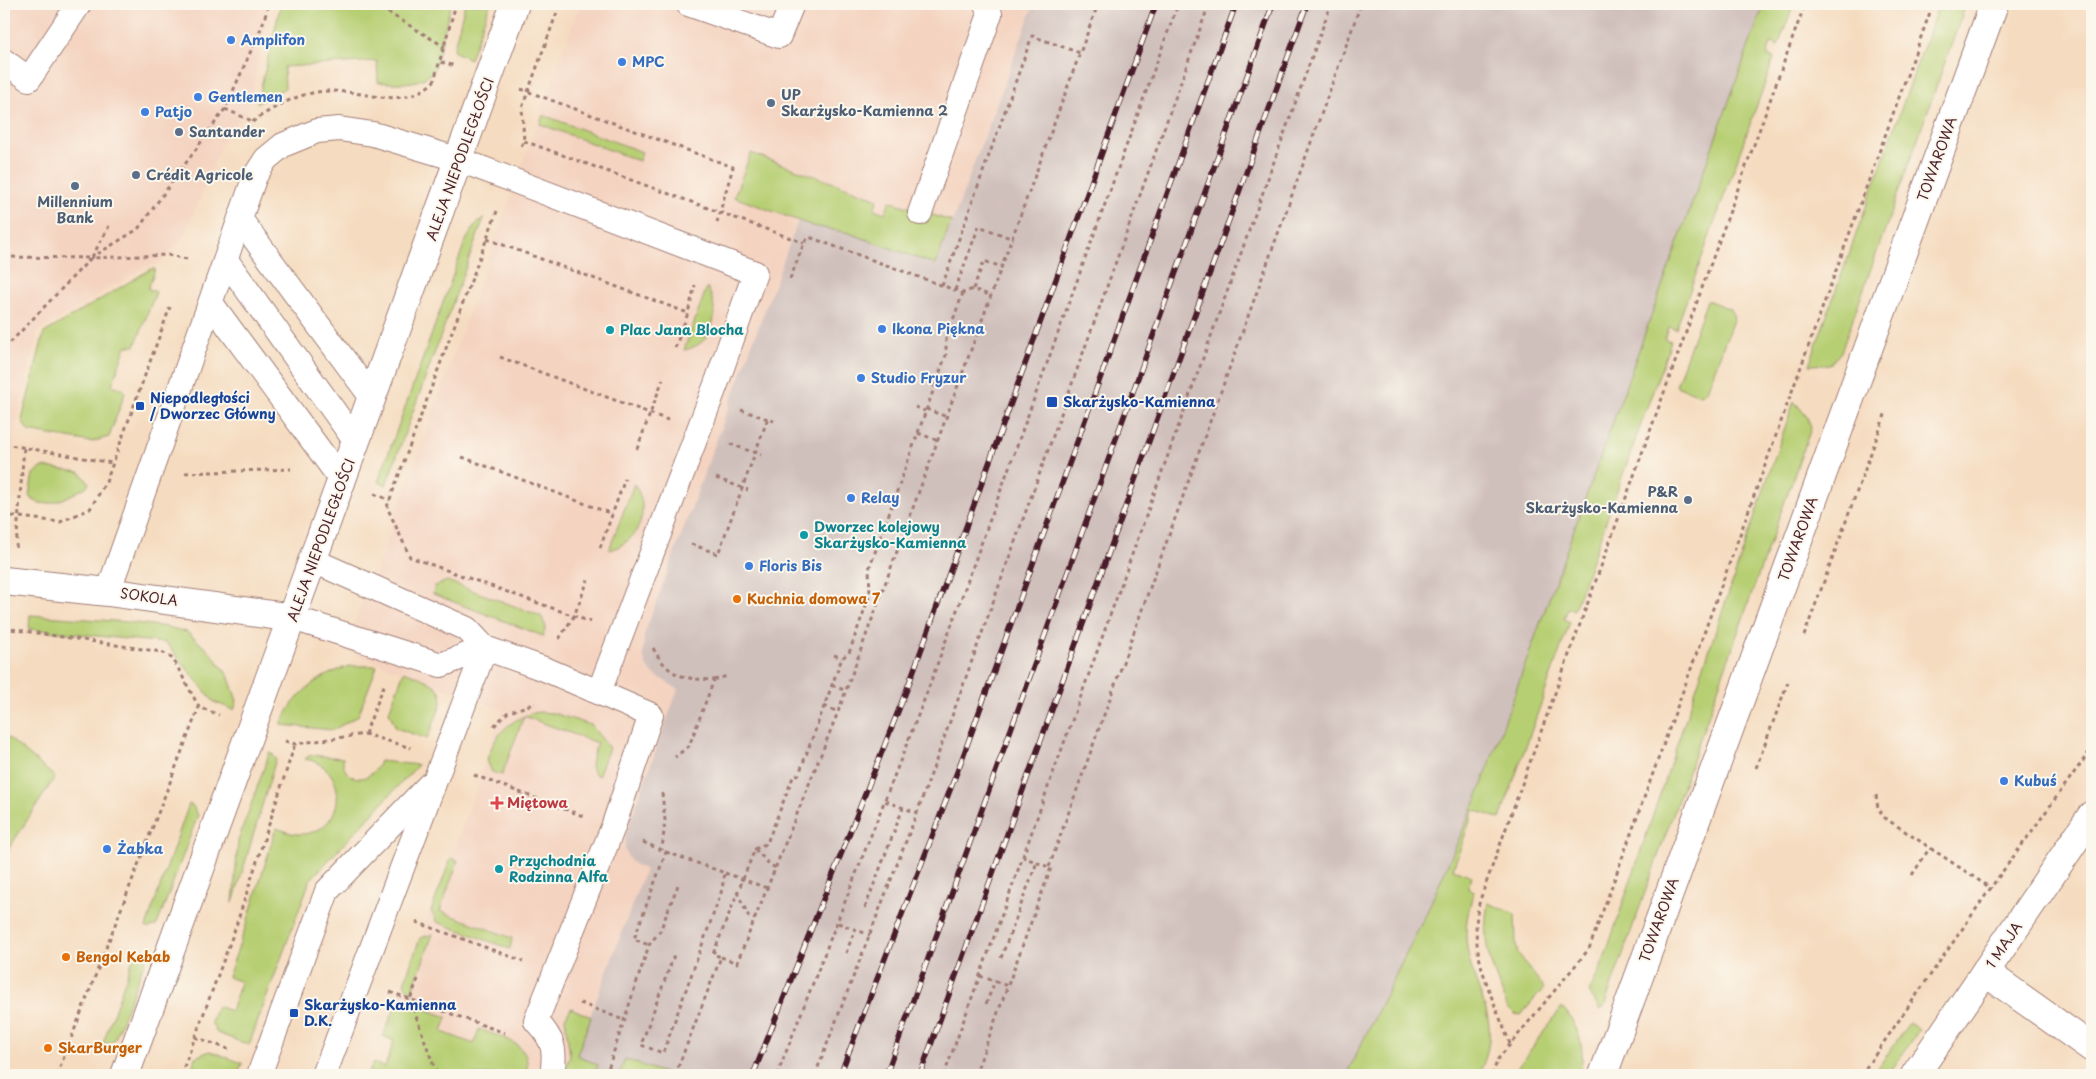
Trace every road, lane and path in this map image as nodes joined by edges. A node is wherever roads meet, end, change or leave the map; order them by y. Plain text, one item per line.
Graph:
1 (79, 4) edge
2 (269, 4) edge
3 (374, 4) edge
4 (456, 4) edge
5 (515, 4) edge
6 (560, 4) edge
7 (688, 4) edge
8 (792, 4) edge
9 (986, 4) edge
10 (1098, 4) edge
11 (1178, 4) edge
12 (1209, 4) edge
13 (1331, 4) edge
14 (1361, 4) edge
15 (1805, 4) edge
16 (1933, 4) edge
17 (1994, 4) edge
18 (445, 47) junction
19 (1080, 53) junction
20 (4, 62) edge
21 (441, 62) dead end
22 (515, 87) dead end
23 (528, 91) junction
24 (226, 109) junction
25 (252, 121) dead end
26 (524, 141) junction
27 (521, 146) dead end
28 (460, 160) junction
29 (498, 210) dead end
30 (721, 212) junction
31 (920, 213) dead end
32 (240, 219) junction
33 (717, 223) dead end
34 (109, 226) dead end
35 (487, 238) junction
36 (1013, 239) junction
37 (4, 257) edge
38 (91, 258) junction
39 (188, 259) dead end
40 (226, 260) junction
41 (1002, 267) junction
42 (697, 278) dead end
43 (942, 286) junction
44 (973, 289) junction
45 (954, 290) junction
46 (963, 293) junction
47 (991, 296) junction
48 (211, 303) junction
49 (688, 313) junction
50 (940, 337) dead end
51 (946, 339) junction
52 (675, 348) dead end
53 (4, 349) edge
54 (500, 357) dead end
55 (663, 379) dead end
56 (373, 398) junction
57 (915, 407) dead end
58 (926, 410) junction
59 (749, 412) dead end
60 (650, 414) junction
61 (947, 417) junction
62 (768, 418) junction
63 (774, 421) dead end
64 (675, 423) dead end
65 (918, 433) junction
66 (938, 441) junction
67 (356, 442) junction
68 (4, 444) edge
69 (736, 446) dead end
70 (24, 448) junction
71 (637, 449) dead end
72 (755, 453) junction
73 (761, 455) dead end
74 (462, 457) dead end
75 (112, 463) dead end
76 (296, 469) dead end
77 (177, 473) dead end
78 (715, 478) dead end
79 (625, 479) dead end
80 (342, 482) junction
81 (743, 488) junction
82 (748, 490) dead end
83 (373, 493) dead end
84 (390, 500) junction
85 (612, 514) junction
86 (690, 544) dead end
87 (16, 548) dead end
88 (600, 548) dead end
89 (314, 561) junction
90 (864, 568) dead end
91 (869, 569) junction
92 (588, 580) dead end
93 (4, 582) edge
94 (108, 592) junction
95 (9, 614) dead end
96 (574, 616) junction
97 (293, 618) junction
98 (598, 625) dead end
99 (6, 629) edge
100 (559, 639) dead end
101 (485, 648) junction
102 (834, 655) dead end
103 (842, 658) junction
104 (388, 675) dead end
105 (727, 676) dead end
106 (688, 680) dead end
107 (714, 680) junction
108 (832, 685) junction
109 (846, 691) junction
110 (599, 692) junction
111 (542, 703) dead end
112 (824, 706) junction
113 (199, 708) junction
114 (838, 712) junction
115 (222, 717) dead end
116 (490, 730) dead end
117 (365, 734) junction
118 (803, 744) dead end
119 (809, 746) junction
120 (2092, 748) edge
121 (414, 749) dead end
122 (672, 762) dead end
123 (476, 766) dead end
124 (468, 773) dead end
125 (472, 775) junction
126 (435, 779) junction
127 (664, 786) dead end
128 (1876, 794) dead end
129 (885, 801) junction
130 (903, 808) junction
131 (917, 813) junction
132 (2092, 815) edge
133 (591, 819) dead end
134 (1929, 849) junction
135 (755, 850) junction
136 (666, 852) junction
137 (1023, 857) junction
138 (1037, 862) junction
139 (1049, 867) junction
140 (776, 868) junction
141 (726, 873) junction
142 (1912, 875) dead end
143 (539, 877) dead end
144 (742, 878) junction
145 (556, 883) dead end
146 (678, 885) dead end
147 (767, 888) junction
148 (1990, 888) junction
149 (737, 892) junction
150 (865, 908) dead end
151 (755, 919) junction
152 (416, 922) dead end
153 (838, 923) junction
154 (856, 930) junction
155 (870, 935) junction
156 (649, 945) junction
157 (846, 953) dead end
158 (674, 955) dead end
159 (722, 957) junction
160 (1001, 958) dead end
161 (527, 962) dead end
162 (1985, 972) junction
163 (980, 976) junction
164 (418, 978) dead end
165 (995, 981) junction
166 (1008, 986) junction
167 (390, 992) dead end
168 (410, 999) junction
169 (572, 1000) dead end
170 (986, 1004) dead end
171 (626, 1021) junction
172 (509, 1034) dead end
173 (195, 1037) junction
174 (1510, 1044) junction
175 (2092, 1048) edge
176 (235, 1052) dead end
177 (57, 1075) edge
178 (125, 1075) edge
179 (181, 1075) edge
180 (259, 1075) edge
181 (324, 1075) edge
182 (437, 1075) edge
183 (552, 1075) edge
184 (606, 1075) edge
185 (675, 1075) edge
186 (777, 1075) edge
187 (815, 1075) edge
188 (944, 1075) edge
189 (975, 1075) edge
190 (1492, 1075) edge
191 (1603, 1075) edge
192 (1861, 1075) edge
193 (1916, 1075) edge

1 - 20 lane
2 - 24 path
3 - 18 path
4 - 18 path
5 - 28 street, ALEJA NIEPODLEGŁOŚCI
6 - 23 path
7 - 8 lane
9 - 31 lane
10 - 19 path
11 - 129 path
12 - 131 path
13 - 137 path
14 - 139 path
15 - 174 path
16 - 174 path
17 - 191 street, TOWAROWA
18 - 21 path
19 - 36 path
19 - 43 path
22 - 23 path
23 - 26 path
23 - 30 path
24 - 25 path
24 - 38 path
26 - 27 path
26 - 30 path
28 - 32 lane
28 - 56 street, ALEJA NIEPODLEGŁOŚCI
28 - 110 lane
29 - 35 path
30 - 33 path
30 - 43 path
32 - 40 lane
32 - 56 lane
34 - 38 path
35 - 49 path
35 - 84 path
36 - 41 path
36 - 45 path
37 - 38 path
38 - 39 path
38 - 53 path
40 - 48 lane
40 - 67 lane
41 - 44 path
41 - 47 path
42 - 49 path
43 - 45 path
44 - 46 path
44 - 47 path
45 - 46 path
46 - 51 path
47 - 61 path
48 - 80 lane
48 - 94 lane
49 - 52 path
50 - 51 path
51 - 58 path
54 - 60 path
55 - 60 path
56 - 67 street, ALEJA NIEPODLEGŁOŚCI
57 - 58 path
58 - 61 path
58 - 65 path
59 - 62 path
60 - 64 path
60 - 71 path
61 - 66 path
62 - 63 path
62 - 72 path
65 - 66 path
65 - 91 path
66 - 109 path
67 - 80 street, ALEJA NIEPODLEGŁOŚCI
68 - 70 path
69 - 72 path
70 - 75 path
70 - 87 path
72 - 73 path
72 - 81 path
74 - 85 path
76 - 77 path
78 - 81 path
79 - 85 path
80 - 89 street, ALEJA NIEPODLEGŁOŚCI
81 - 82 path
81 - 86 path
83 - 84 path
84 - 96 path
85 - 88 path
89 - 97 street, ALEJA NIEPODLEGŁOŚCI
89 - 101 lane
90 - 91 path
91 - 103 path
92 - 96 path
93 - 94 street, SOKOLA
94 - 97 street, SOKOLA
95 - 99 path
96 - 98 path
96 - 100 path
97 - 101 lane
97 - 178 street, ALEJA NIEPODLEGŁOŚCI
99 - 113 path
101 - 110 lane
101 - 126 lane
102 - 103 path
103 - 108 path
104 - 117 path
105 - 107 path
106 - 107 path
107 - 122 path
108 - 109 path
108 - 112 path
109 - 114 path
110 - 183 lane
111 - 116 path
112 - 114 path
112 - 119 path
113 - 115 path
113 - 177 path
114 - 140 path
117 - 121 path
117 - 173 path
118 - 119 path
119 - 135 path
120 - 148 path
123 - 125 path
124 - 125 path
125 - 133 path
126 - 180 lane
126 - 181 lane
127 - 136 path
128 - 134 path
129 - 130 path
129 - 153 path
130 - 131 path
130 - 150 path
131 - 155 path
132 - 162 street, 1 MAJA
134 - 142 path
134 - 148 path
135 - 140 path
135 - 144 path
136 - 141 path
136 - 156 path
137 - 138 path
137 - 163 path
138 - 139 path
138 - 160 path
139 - 166 path
140 - 147 path
141 - 144 path
141 - 158 path
143 - 145 path
144 - 147 path
144 - 149 path
146 - 156 path
147 - 151 path
148 - 192 path
149 - 151 path
149 - 159 path
151 - 159 path
152 - 161 path
153 - 154 path
153 - 186 path
154 - 155 path
154 - 157 path
155 - 187 path
156 - 171 path
159 - 185 path
162 - 175 street
162 - 193 street, 1 MAJA
163 - 165 path
163 - 188 path
164 - 168 path
165 - 166 path
165 - 170 path
166 - 189 path
167 - 168 path
168 - 172 path
168 - 182 path
169 - 171 path
171 - 184 path
173 - 176 path
173 - 179 path
174 - 190 path

